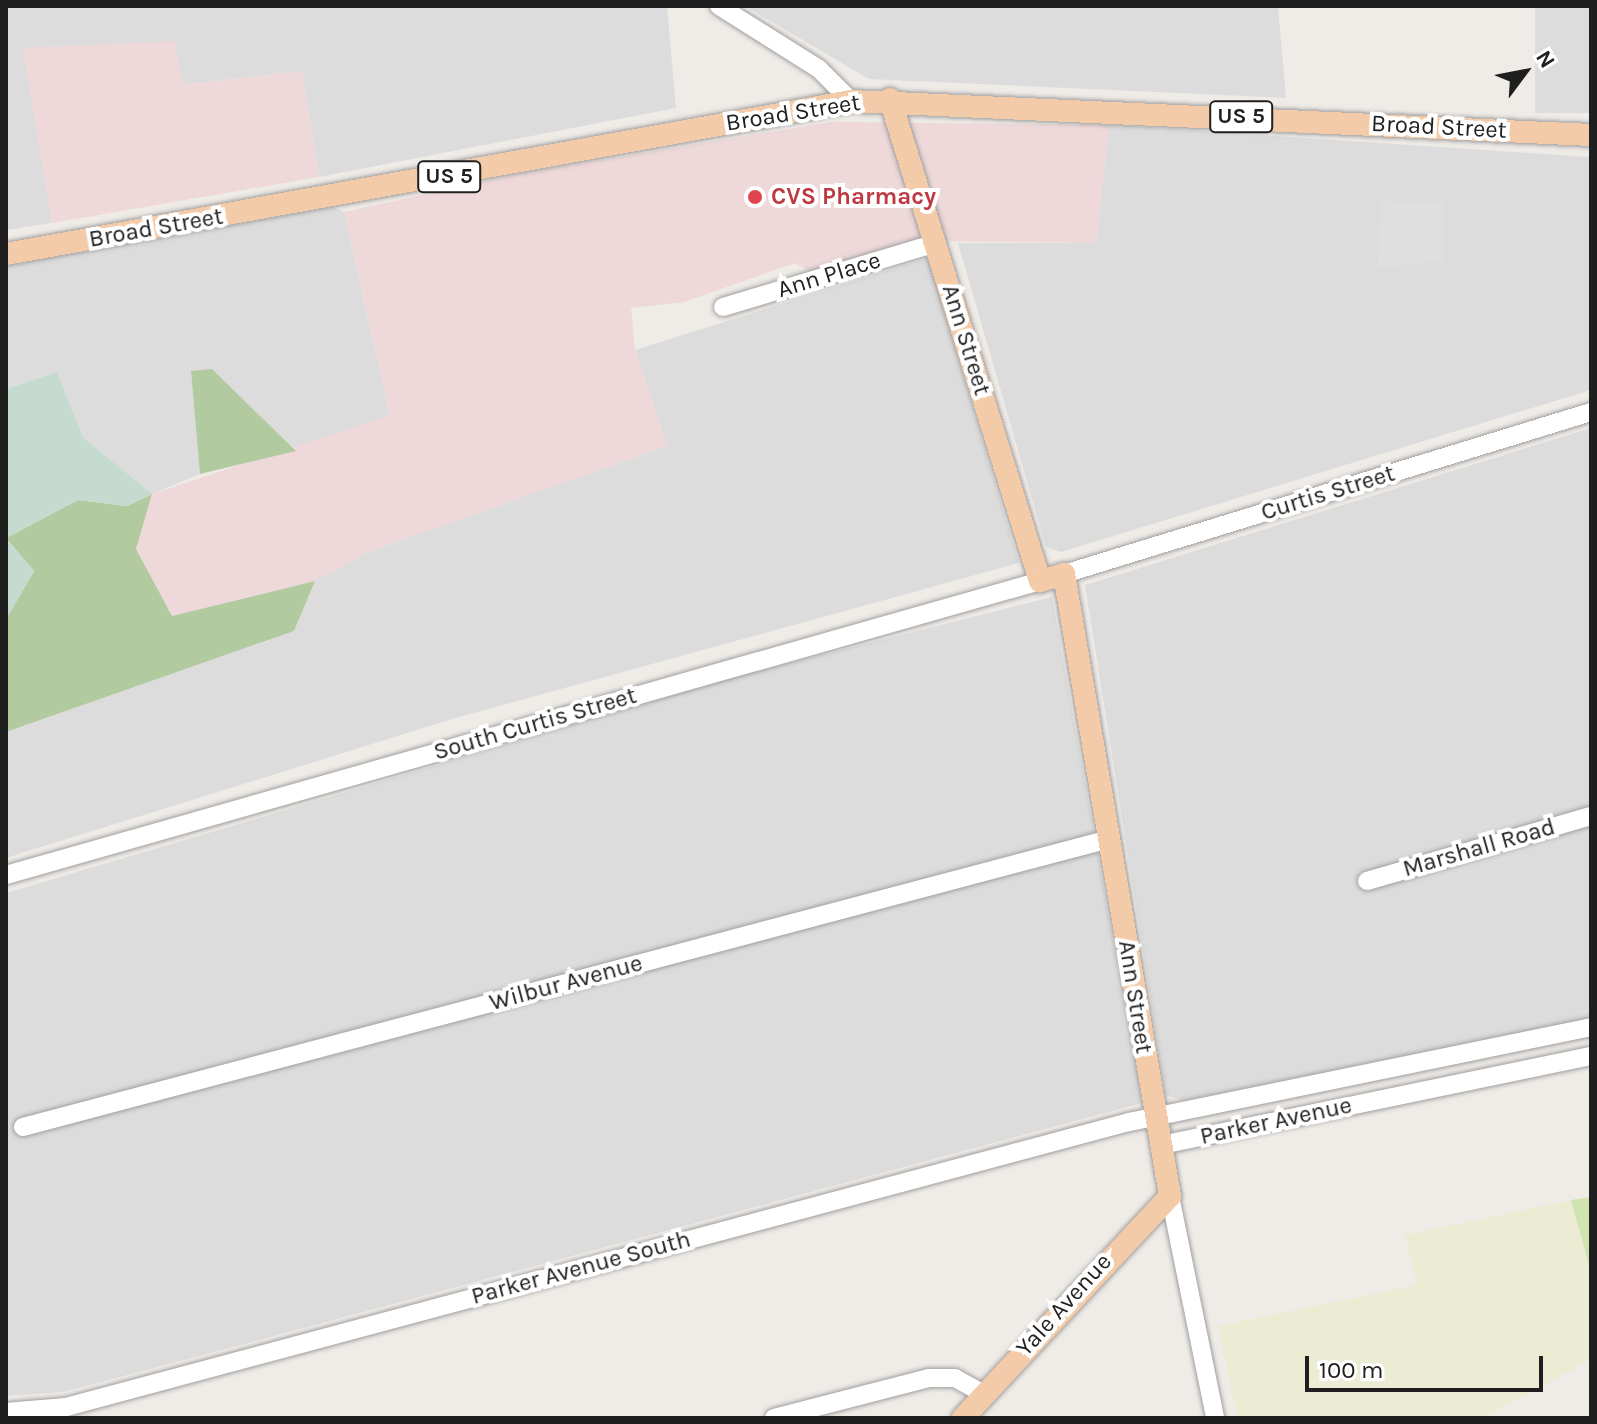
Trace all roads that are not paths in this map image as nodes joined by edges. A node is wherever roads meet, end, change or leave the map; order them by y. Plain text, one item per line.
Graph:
1 (719, 6) edge
2 (890, 99) junction
3 (851, 101) junction
4 (1591, 135) edge
5 (936, 243) junction
6 (6, 254) edge
7 (723, 307) dead end
8 (1591, 412) edge
9 (1064, 574) junction
10 (1040, 581) junction
11 (1591, 816) edge
12 (1109, 839) junction
13 (6, 875) edge
14 (1367, 881) dead end
15 (1591, 1027) edge
16 (1591, 1056) edge
17 (1386, 1070) junction
18 (1391, 1098) junction
19 (1156, 1118) junction
20 (23, 1127) dead end
21 (1161, 1145) junction
22 (1170, 1196) junction
23 (984, 1394) junction
24 (6, 1412) edge
25 (774, 1418) edge
26 (963, 1418) edge
27 (1215, 1418) edge

1 - 3 street
2 - 3 main road, Broad Street / US 5
2 - 4 main road, Broad Street / US 5
2 - 5 main road, Ann Street
3 - 6 main road, Broad Street / US 5
5 - 7 street, Ann Place
5 - 10 main road, Ann Street
8 - 9 street, Curtis Street
9 - 10 main road, South Curtis Street
9 - 12 main road, Ann Street
10 - 13 street, South Curtis Street
11 - 14 street, Marshall Road
12 - 19 main road, Ann Street
12 - 20 street, Wilbur Avenue
15 - 17 street, Parker Avenue
16 - 18 street, Parker Avenue
17 - 18 street
17 - 19 street, Parker Avenue
18 - 21 street, Parker Avenue
19 - 21 main road, Ann Street
19 - 24 street, Parker Avenue South
21 - 22 main road, Ann Street
22 - 23 main road, Yale Avenue
22 - 27 street, Ann Street
23 - 25 street
23 - 26 main road, Yale Avenue

